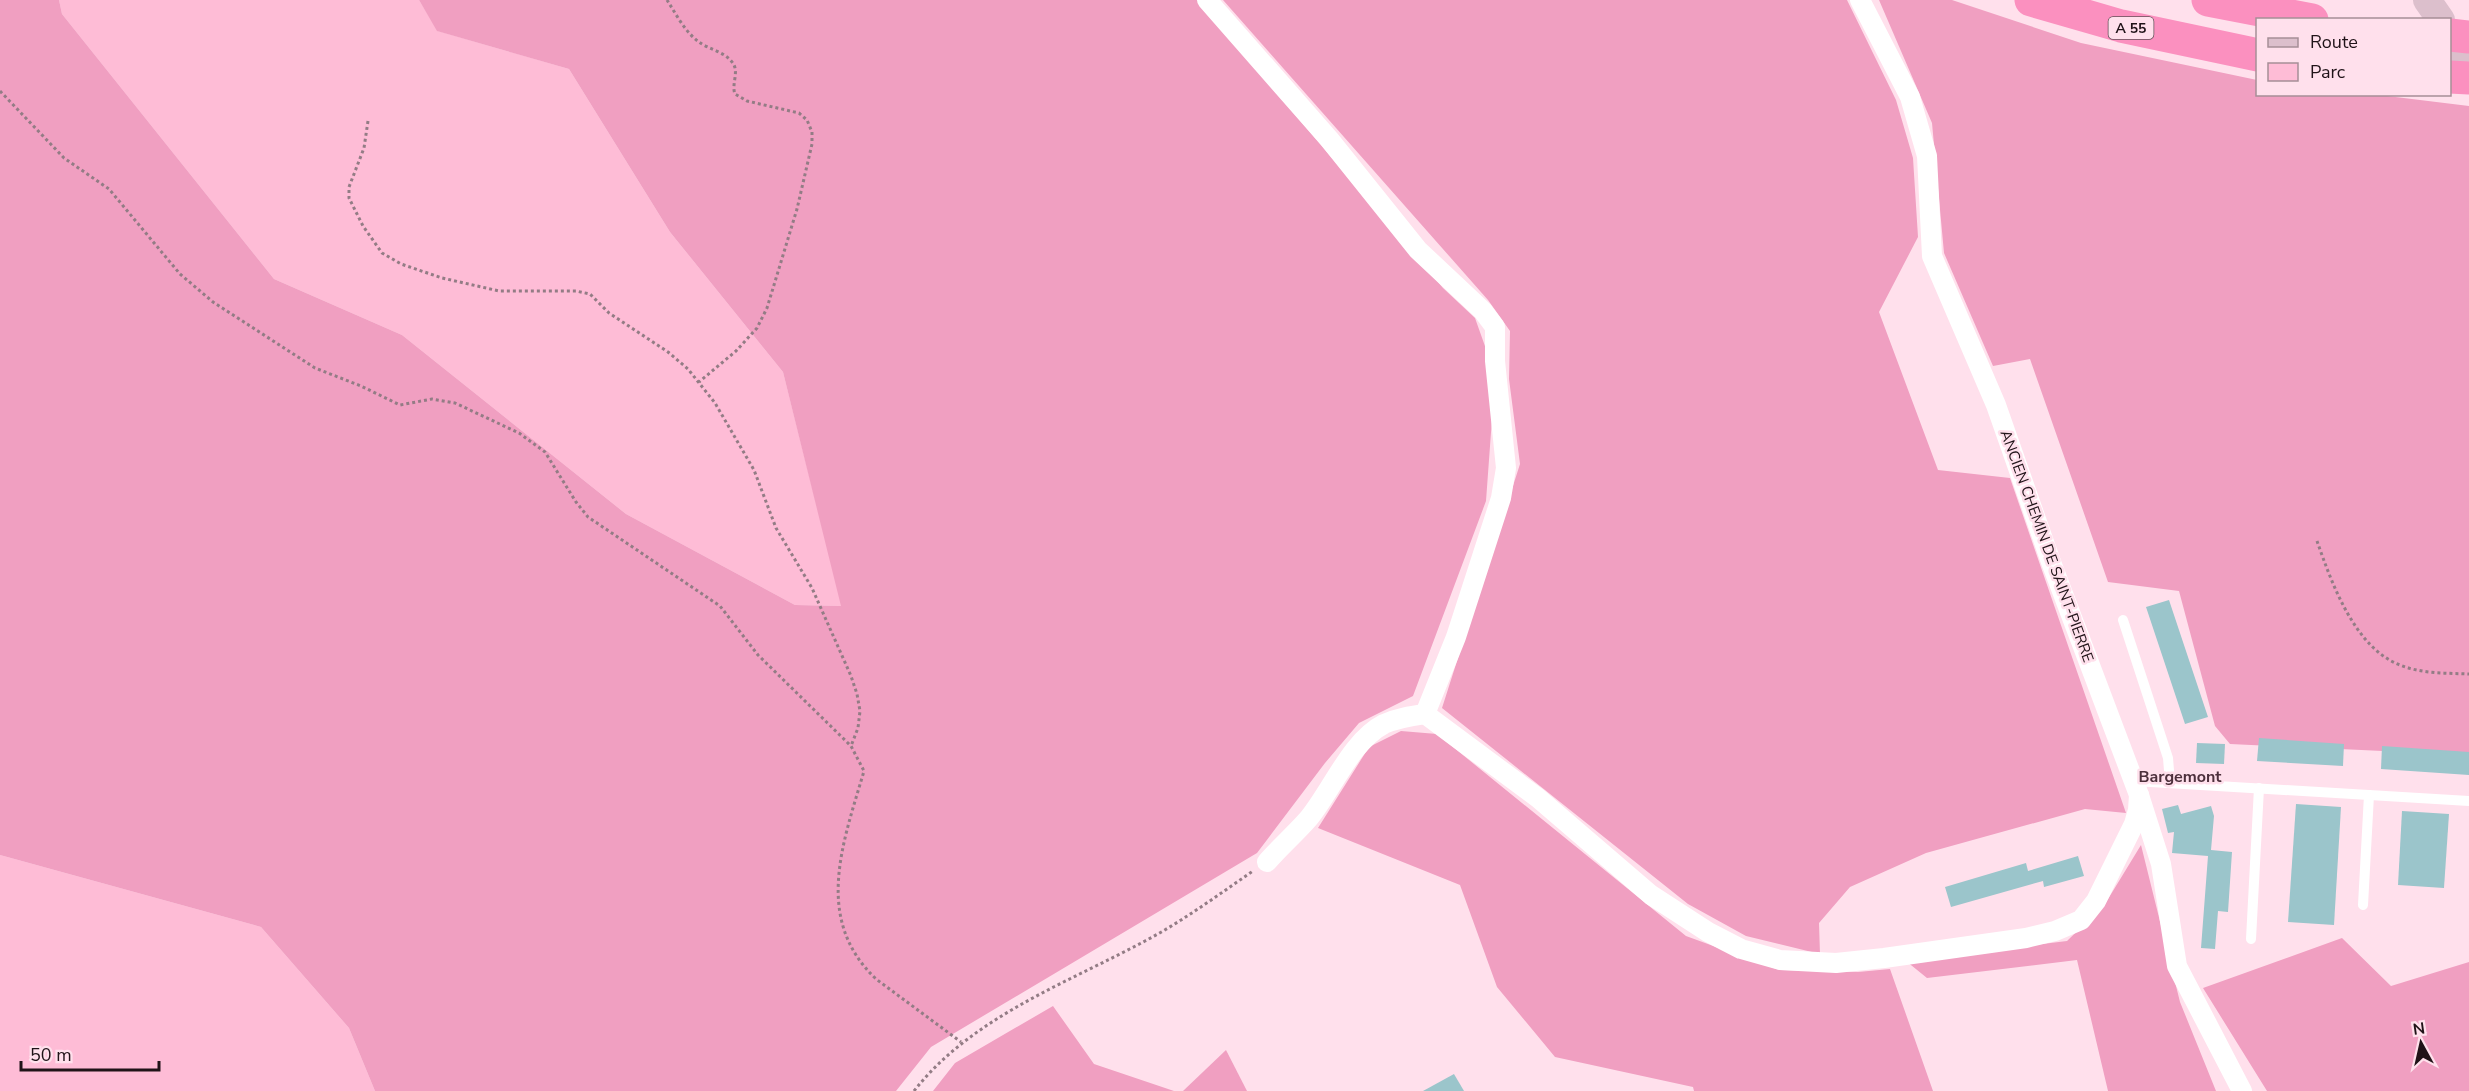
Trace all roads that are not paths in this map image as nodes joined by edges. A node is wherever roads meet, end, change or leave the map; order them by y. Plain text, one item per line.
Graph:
1 (1207, 0) edge
2 (1860, 0) edge
3 (2031, 0) edge
4 (2208, 0) edge
5 (2427, 0) edge
6 (2302, 18) edge
7 (2440, 18) edge
8 (2451, 34) edge
9 (2451, 35) edge
10 (2469, 37) edge
11 (2256, 55) edge
12 (2469, 62) edge
13 (2451, 77) edge
14 (2469, 78) edge
15 (2123, 620) dead end
16 (1425, 714) junction
17 (2170, 783) junction
18 (2136, 788) junction
19 (2259, 789) junction
20 (2370, 795) junction
21 (2469, 801) edge
22 (1267, 862) road end
23 (2363, 905) dead end
24 (2251, 939) dead end
25 (2242, 1091) edge

1 - 16 street
2 - 18 street, ANCIEN CHEMIN DE SAINT-PIERRE
3 - 11 highway, A 55
4 - 6 highway
5 - 7 main road
8 - 10 highway
9 - 12 main road
13 - 14 highway
15 - 17 lane
16 - 18 street
16 - 22 street
17 - 18 lane
17 - 19 lane
18 - 25 street, ANCIEN CHEMIN DE SAINT-PIERRE
19 - 20 lane
19 - 24 lane
20 - 21 lane
20 - 23 lane

